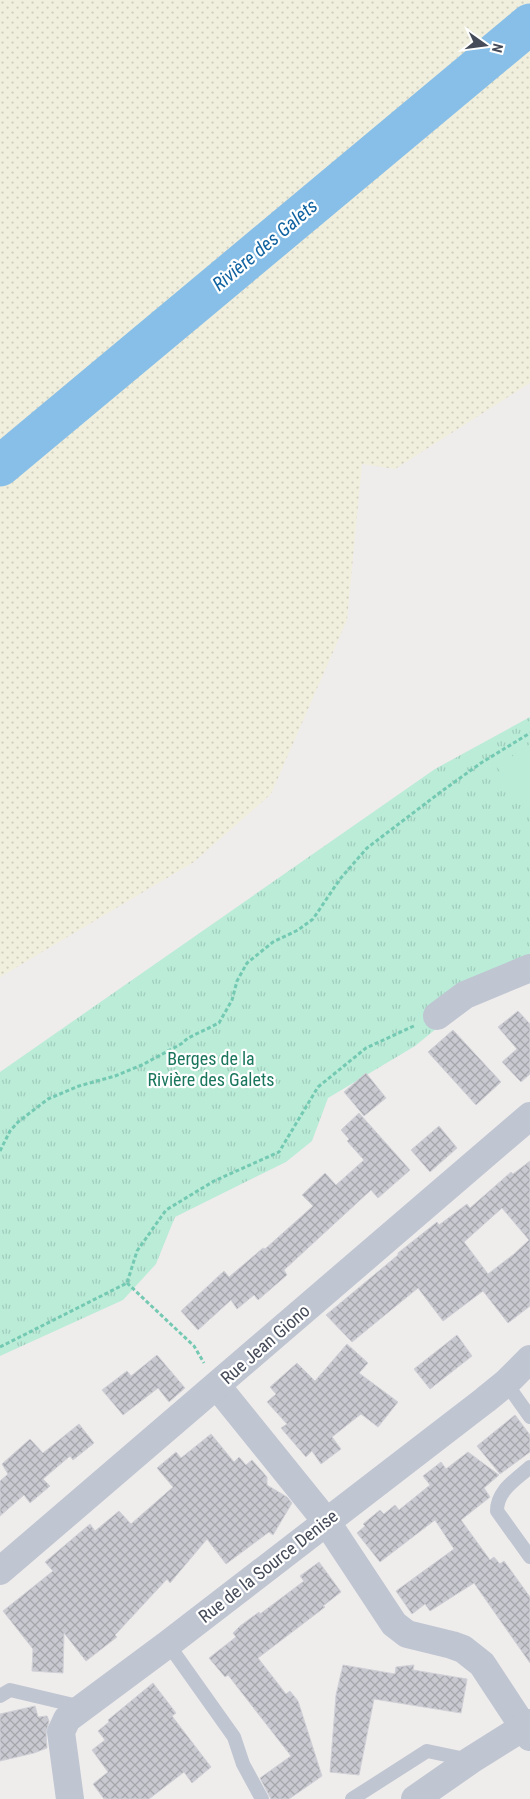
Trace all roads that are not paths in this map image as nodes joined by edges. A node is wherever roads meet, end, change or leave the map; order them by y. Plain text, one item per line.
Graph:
1 (530, 968) edge
2 (437, 1016) road end
3 (530, 1116) edge
4 (530, 1359) edge
5 (506, 1383) junction
6 (217, 1386) junction
7 (530, 1417) edge
8 (530, 1467) edge
9 (326, 1522) junction
10 (530, 1557) edge
11 (0, 1571) edge
12 (168, 1644) junction
13 (0, 1696) edge
14 (83, 1708) junction
15 (528, 1729) edge
16 (471, 1760) junction
17 (70, 1799) edge
18 (262, 1799) edge
19 (352, 1799) edge
20 (415, 1799) edge

1 - 2 street
3 - 6 street, Rue Jean Giono
4 - 5 street, Rue de la Source Denise
5 - 7 lane
5 - 9 street, Rue de la Source Denise
6 - 9 street
6 - 11 street, Rue Jean Giono
8 - 10 lane
9 - 12 street, Rue de la Source Denise
9 - 15 street
12 - 14 street, Rue de la Source Denise
12 - 18 lane
13 - 14 lane
14 - 17 street, Rue de la Source Denise
15 - 16 street
16 - 19 lane
16 - 20 street

